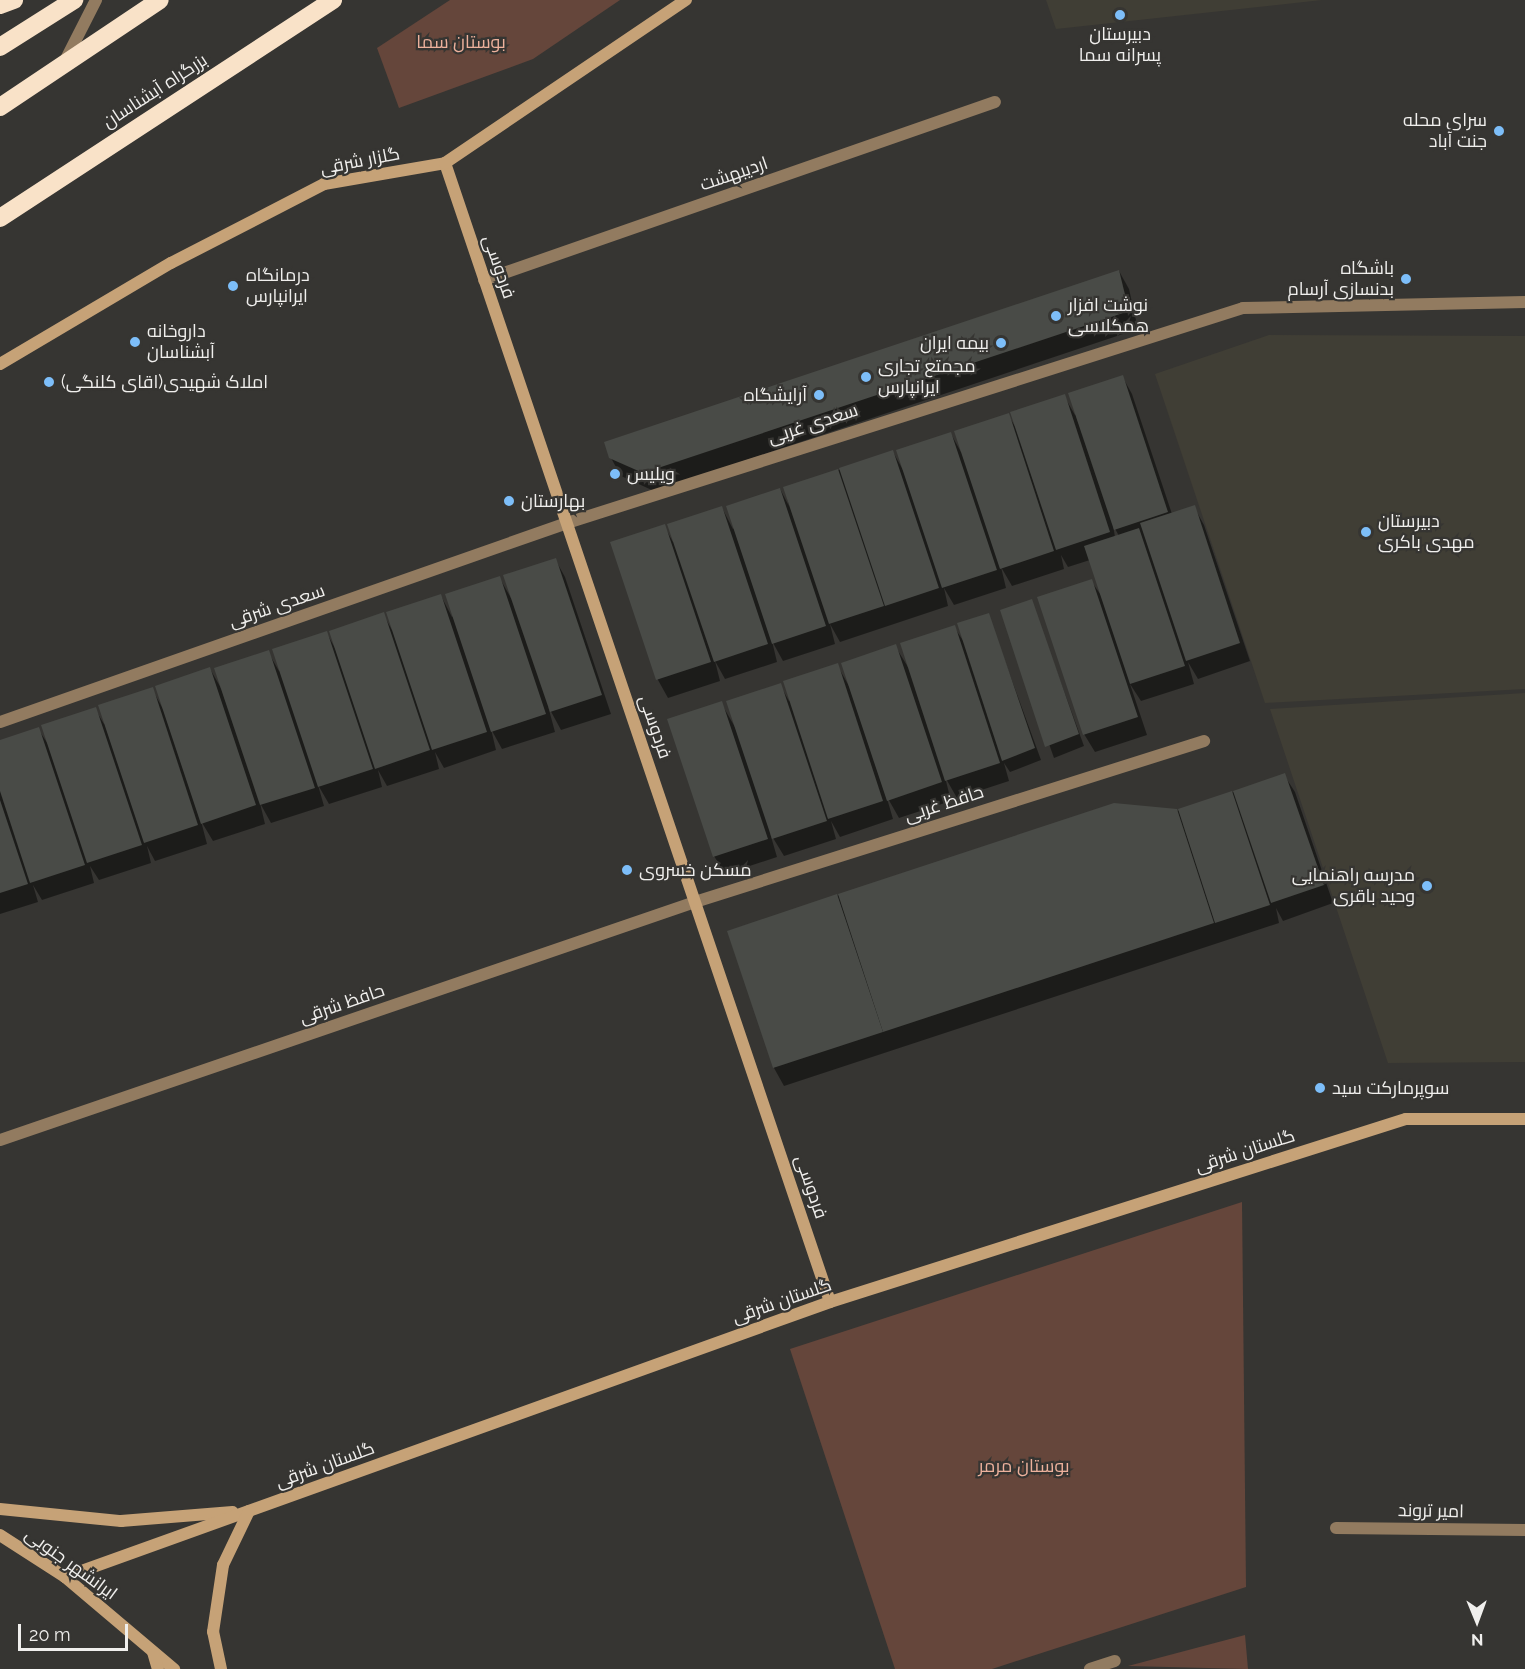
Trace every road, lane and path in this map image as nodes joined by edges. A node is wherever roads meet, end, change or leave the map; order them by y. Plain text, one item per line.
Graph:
1 (14, 0) edge
2 (74, 0) edge
3 (96, 0) edge
4 (160, 0) edge
5 (333, 0) edge
6 (686, 0) edge
7 (0, 5) edge
8 (0, 47) edge
9 (63, 65) junction
10 (995, 102) dead end
11 (0, 107) edge
12 (445, 163) junction
13 (0, 218) edge
14 (484, 280) junction
15 (1525, 302) edge
16 (0, 364) edge
17 (567, 523) junction
18 (0, 722) edge
19 (1204, 741) dead end
20 (695, 902) junction
21 (1525, 1119) edge
22 (0, 1140) edge
23 (830, 1302) junction
24 (0, 1509) edge
25 (249, 1511) junction
26 (1336, 1528) dead end
27 (1525, 1530) edge
28 (0, 1535) edge
29 (65, 1577) junction
30 (153, 1652) junction
31 (1115, 1661) dead end
32 (158, 1669) edge
33 (174, 1669) edge
34 (220, 1669) edge
35 (1090, 1669) edge

1 - 7 highway
2 - 8 highway
3 - 9 street
4 - 9 highway
5 - 13 highway, بزرگراه آبشناسان
6 - 12 street, گلزار شرقی
9 - 11 highway
10 - 14 street, اردیبهشت
12 - 14 street, فردوسی
12 - 16 street, گلزار شرقی
14 - 17 street, فردوسی
15 - 17 street, سعدی غربی
17 - 18 street, سعدی شرقی
17 - 20 street, فردوسی
19 - 20 street, حافظ غربی
20 - 22 street, حافظ شرقی
20 - 23 street, فردوسی
21 - 23 street, گلستان شرقی
23 - 25 street, گلستان شرقی
24 - 25 street
25 - 29 street, گلستان شرقی
25 - 34 street
26 - 27 street, امیر تروند
28 - 29 street, ایرانشهر جنوبی
29 - 30 street, ایرانشهر جنوبی
30 - 32 street
30 - 33 street, ایرانشهر جنوبی
31 - 35 street

